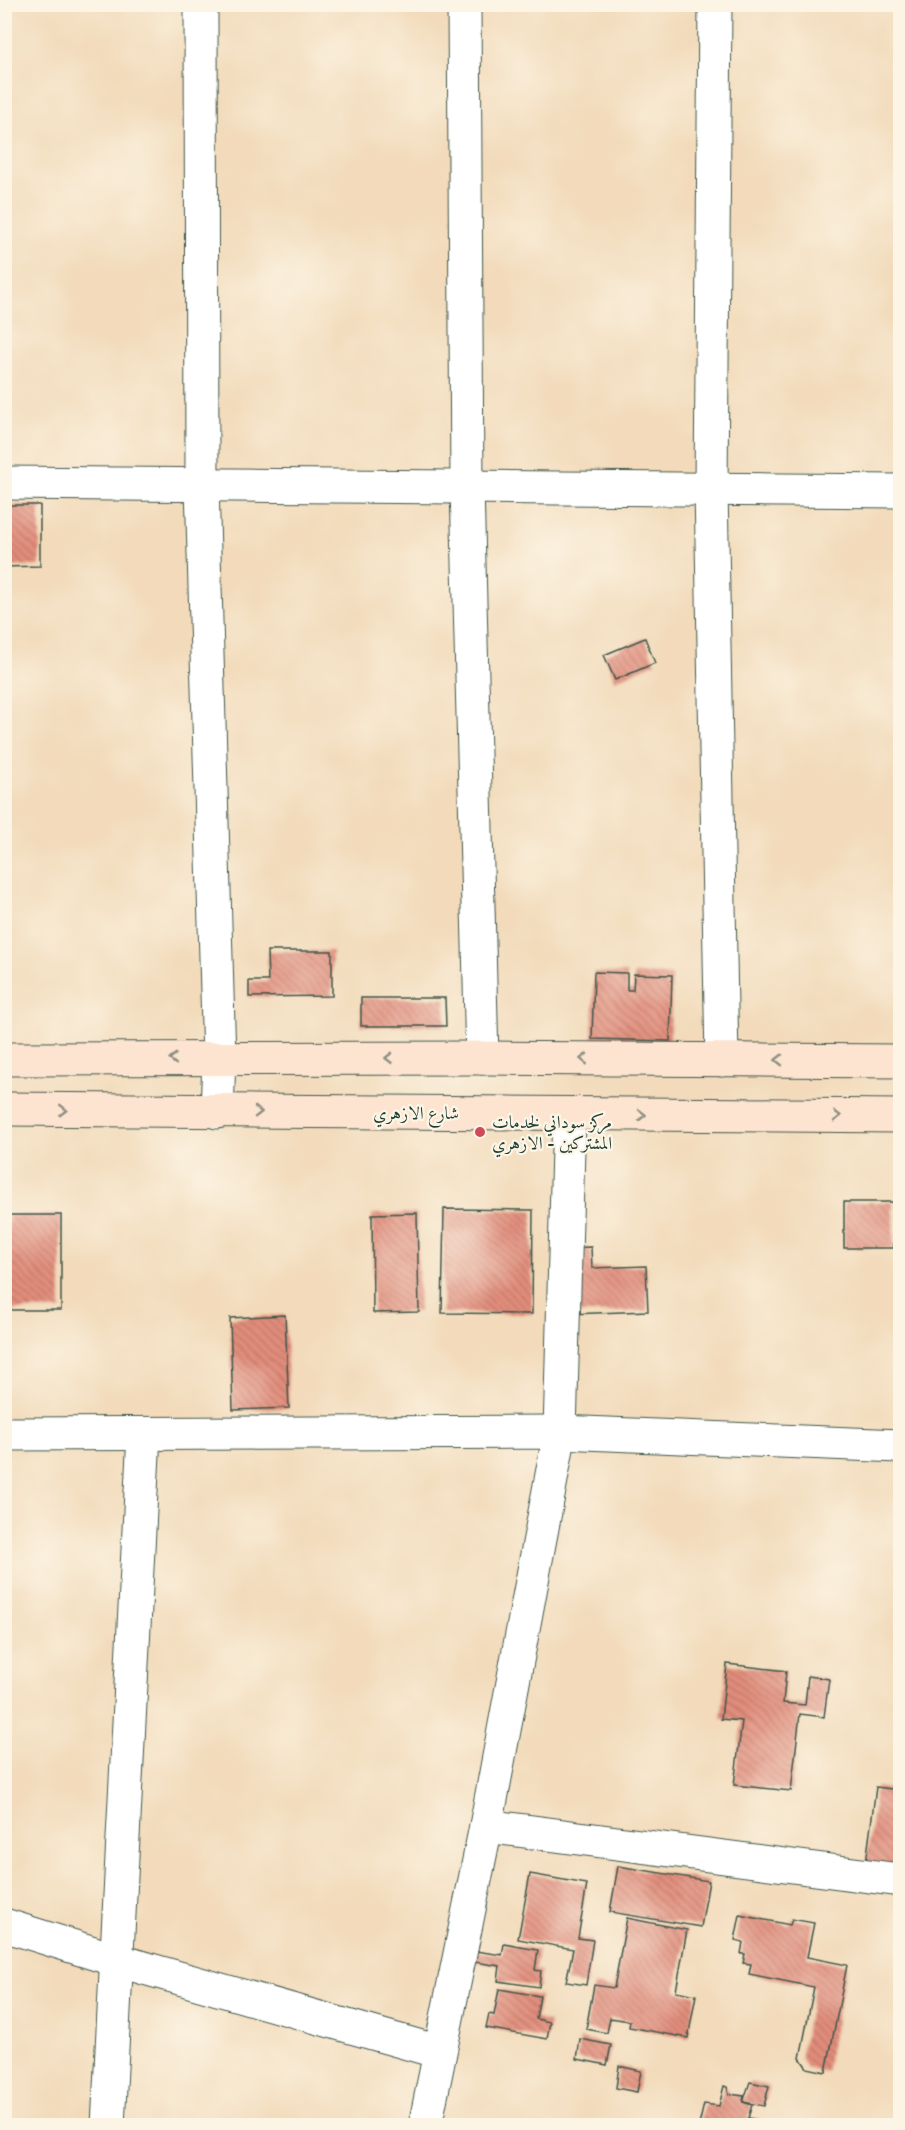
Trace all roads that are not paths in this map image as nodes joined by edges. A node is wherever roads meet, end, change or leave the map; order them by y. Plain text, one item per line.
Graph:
1 (201, 4) edge
2 (464, 4) edge
3 (715, 4) edge
4 (4, 483) edge
5 (202, 484) junction
6 (467, 487) junction
7 (711, 489) junction
8 (900, 491) edge
9 (482, 1058) junction
10 (4, 1059) edge
11 (219, 1059) junction
12 (722, 1060) junction
13 (900, 1061) edge
14 (4, 1109) edge
15 (217, 1112) junction
16 (569, 1114) junction
17 (900, 1116) edge
18 (560, 1432) junction
19 (4, 1434) edge
20 (144, 1434) junction
21 (900, 1446) edge
22 (486, 1826) junction
23 (900, 1880) edge
24 (4, 1925) edge
25 (116, 1960) junction
26 (439, 2052) junction
27 (108, 2126) edge
28 (425, 2126) edge

1 - 5 street
2 - 6 street
3 - 7 street
4 - 5 street
5 - 6 street
5 - 11 street
6 - 7 street
6 - 9 street
7 - 8 street
7 - 12 street
9 -> 11 street
12 -> 9 street
11 -> 10 street
11 - 15 street
13 -> 12 street
14 -> 15 street, شارع الازهري
15 -> 16 street, شارع الازهري
16 -> 17 street, شارع الازهري
16 - 18 street
18 - 20 street
18 - 21 street
18 - 22 street
19 - 20 street
20 - 25 street
22 - 23 street
22 - 26 street
24 - 25 street
25 - 26 street
25 - 27 street
26 - 28 street

